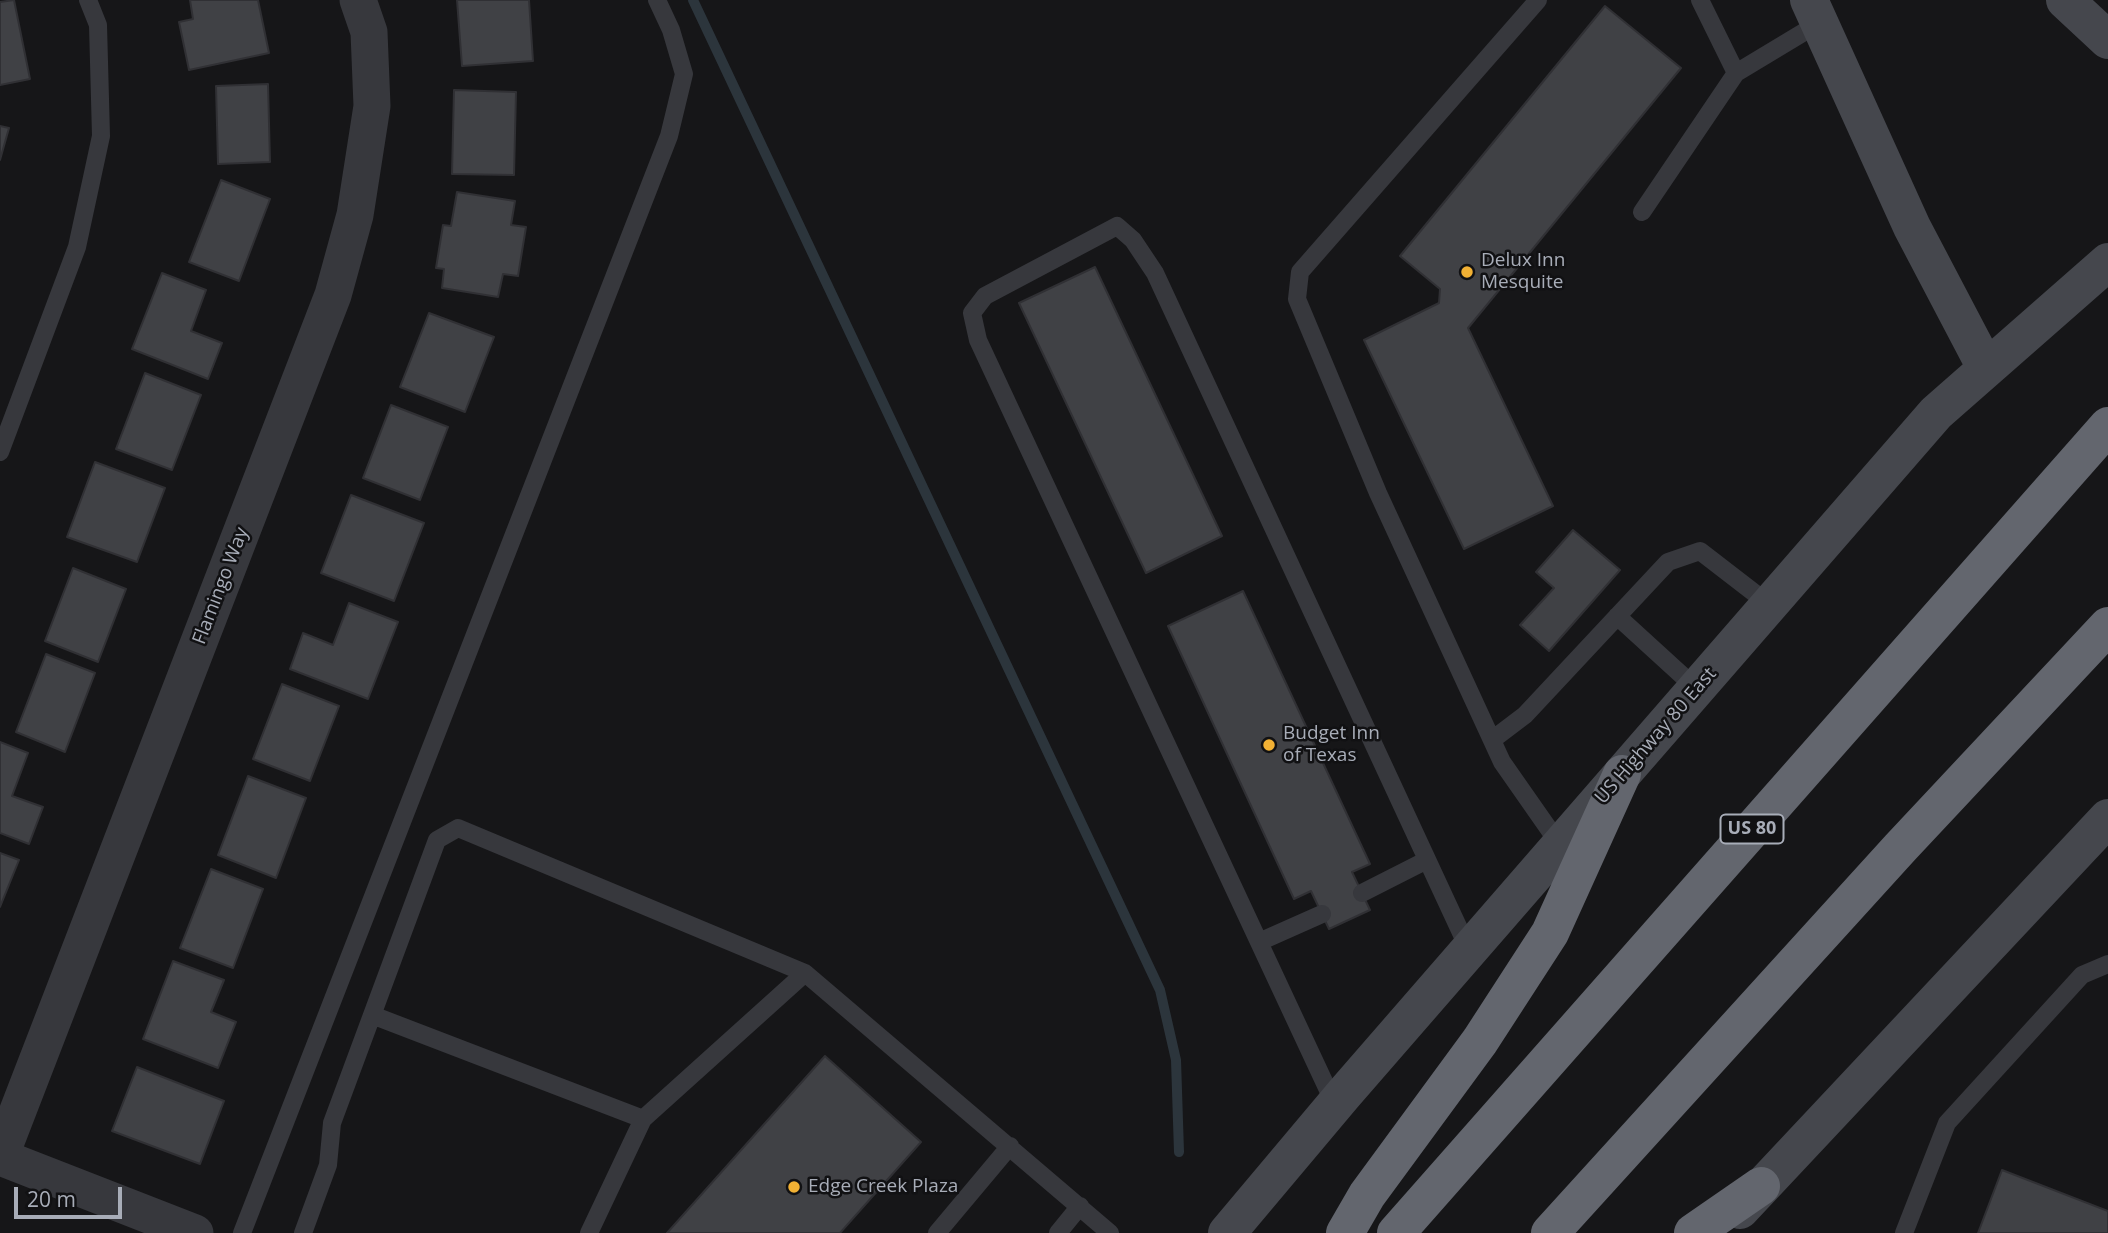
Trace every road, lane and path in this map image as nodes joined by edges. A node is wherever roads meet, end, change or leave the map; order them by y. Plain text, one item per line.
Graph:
1 (88, 0) edge
2 (358, 0) edge
3 (657, 0) edge
4 (1538, 0) edge
5 (1700, 0) edge
6 (2070, 5) edge
7 (1814, 12) edge
8 (2108, 40) edge
9 (1736, 73) junction
10 (1642, 212) dead end
11 (2108, 262) edge
12 (1986, 368) junction
13 (2108, 426) edge
14 (0, 452) edge
15 (1770, 605) junction
16 (1617, 616) junction
17 (2108, 626) edge
18 (1697, 689) junction
19 (1492, 740) junction
20 (1622, 774) junction
21 (2108, 818) edge
22 (1560, 845) junction
23 (1427, 860) junction
24 (1362, 893) dead end
25 (1322, 914) dead end
26 (1259, 942) junction
27 (1469, 950) junction
28 (2108, 964) edge
29 (805, 973) junction
30 (372, 1015) junction
31 (1335, 1105) junction
32 (643, 1119) junction
33 (1010, 1146) junction
34 (0, 1157) edge
35 (1761, 1186) junction
36 (1080, 1206) junction
37 (195, 1233) edge
38 (242, 1233) edge
39 (303, 1233) edge
40 (589, 1233) edge
41 (937, 1233) edge
42 (1058, 1233) edge
43 (1110, 1233) edge
44 (1227, 1233) edge
45 (1345, 1233) edge
46 (1396, 1233) edge
47 (1550, 1233) edge
48 (1693, 1233) edge
49 (1720, 1233) edge
50 (1904, 1233) edge

1 - 14 lane
2 - 34 street, Flamingo Way
3 - 38 lane
4 - 19 lane
5 - 9 lane
6 - 8 main road
7 - 9 lane
7 - 12 main road
9 - 10 lane
11 - 12 main road, US Highway 80 East
12 - 15 main road, US Highway 80 East
13 - 46 highway, US 80
15 - 16 lane
15 - 18 main road, US Highway 80 East
16 - 18 lane
16 - 19 lane
17 - 47 highway
18 - 20 main road, US Highway 80 East
19 - 22 lane
20 - 22 main road, US Highway 80 East
20 - 45 highway
21 - 35 main road
22 - 27 main road, US Highway 80 East
23 - 24 lane
23 - 26 lane
23 - 27 lane
25 - 26 lane
26 - 31 lane
27 - 31 main road, US Highway 80 East
28 - 50 lane
29 - 30 lane
29 - 32 lane
29 - 33 lane
30 - 32 lane
30 - 39 lane
31 - 44 main road, US Highway 80 East
32 - 40 lane
33 - 36 lane
33 - 41 lane
34 - 37 street
35 - 48 highway
35 - 49 main road
36 - 42 lane
36 - 43 lane

